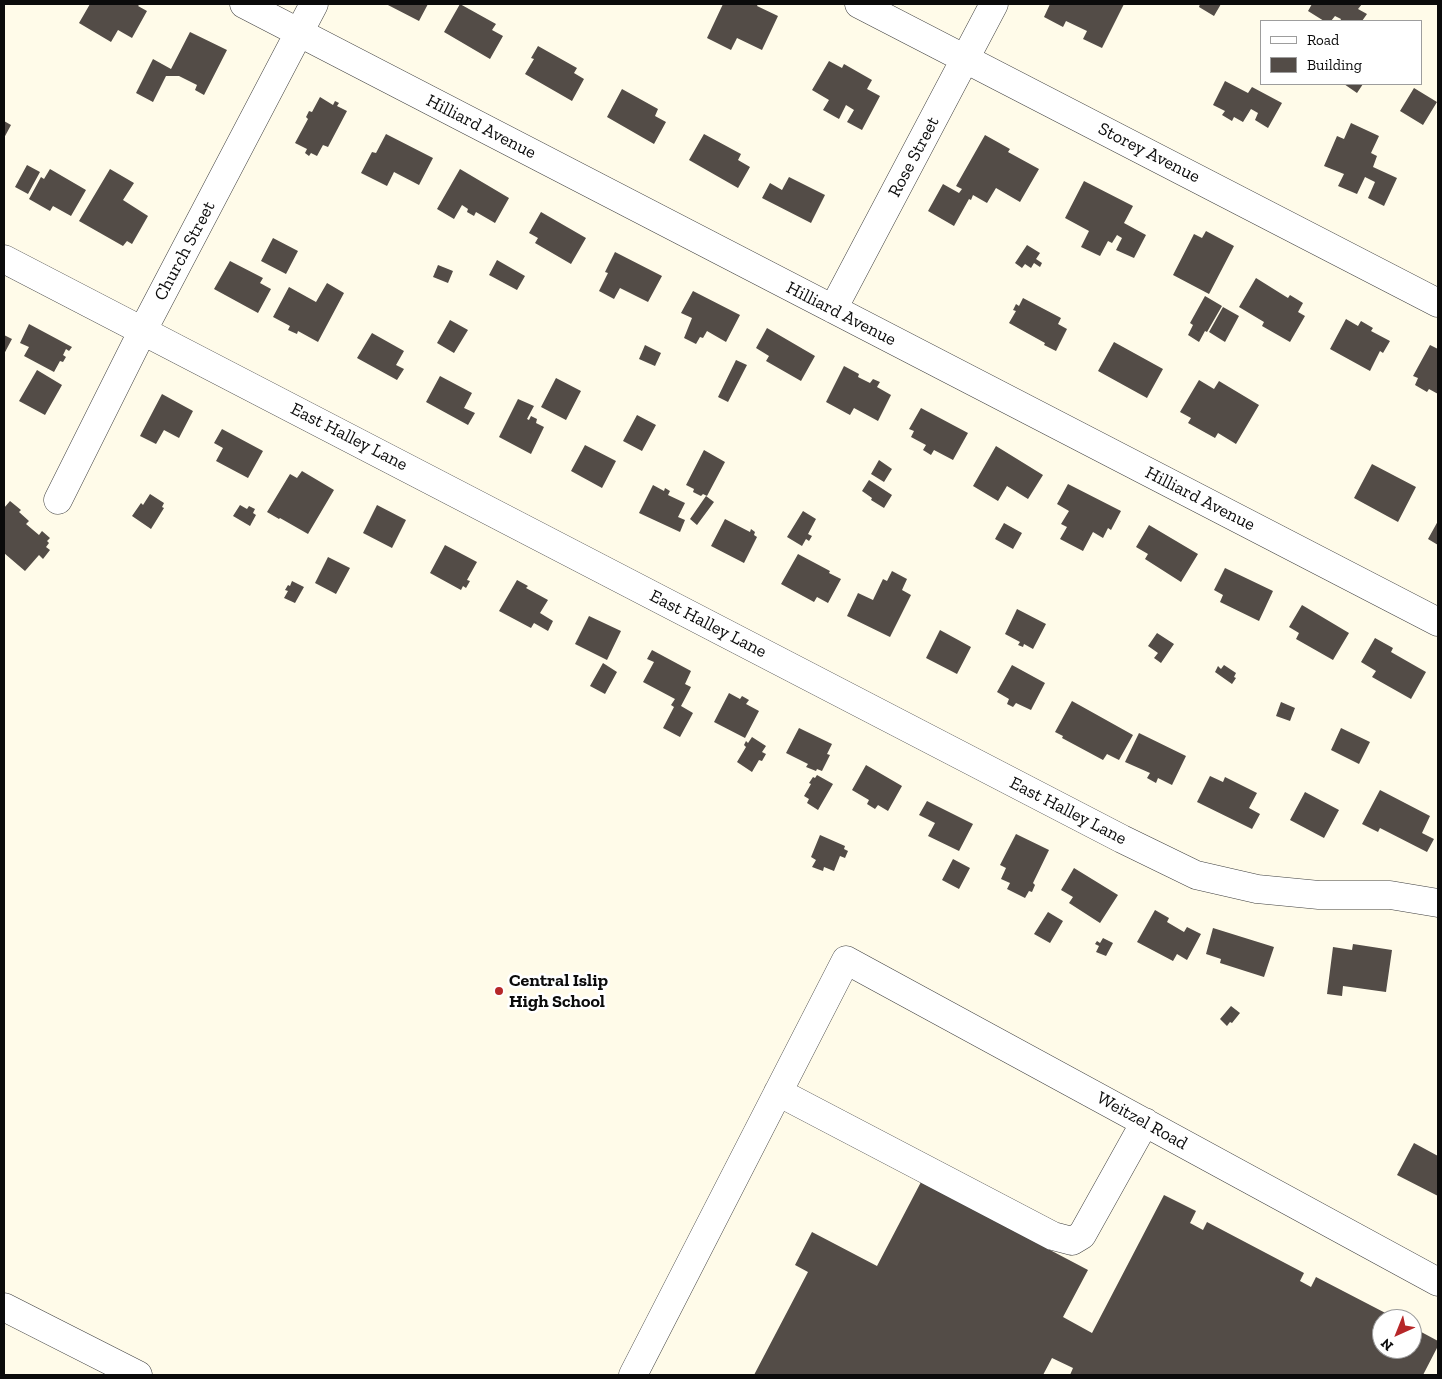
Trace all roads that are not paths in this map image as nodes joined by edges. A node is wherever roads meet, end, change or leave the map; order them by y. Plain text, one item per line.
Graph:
1 (244, 4) edge
2 (314, 4) edge
3 (859, 4) edge
4 (994, 4) edge
5 (300, 33) junction
6 (966, 58) junction
7 (4, 259) edge
8 (1438, 303) edge
9 (833, 310) junction
10 (143, 330) junction
11 (58, 500) dead end
12 (1438, 622) edge
13 (1438, 903) edge
14 (778, 1092) junction
15 (1145, 1122) junction
16 (1438, 1282) edge
17 (4, 1307) edge
18 (138, 1375) edge
19 (633, 1375) edge

1 - 5 street, Hilliard Avenue
2 - 5 street, Church Street
3 - 6 street, Storey Avenue
4 - 6 street, Rose Street
5 - 9 street, Hilliard Avenue
5 - 10 street, Church Street
6 - 8 street, Storey Avenue
6 - 9 street, Rose Street
7 - 10 street, East Halley Lane
9 - 12 street, Hilliard Avenue
10 - 11 street, Church Street
10 - 13 street, East Halley Lane
14 - 15 street
14 - 15 street, Weitzel Road
14 - 19 street
15 - 16 street, Weitzel Road
17 - 18 street

